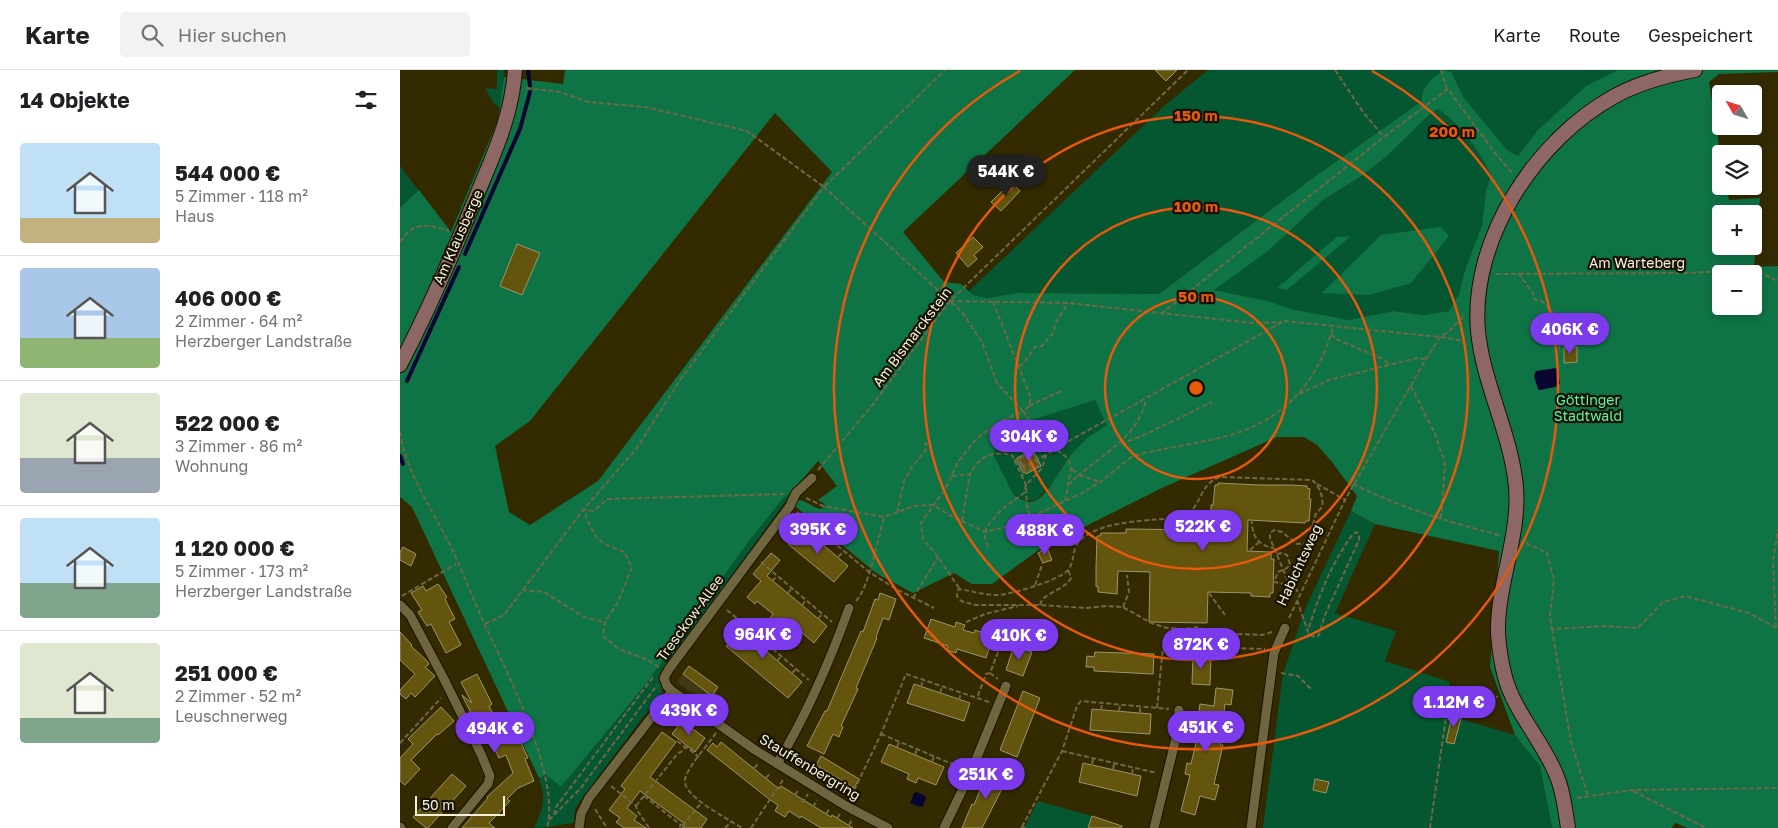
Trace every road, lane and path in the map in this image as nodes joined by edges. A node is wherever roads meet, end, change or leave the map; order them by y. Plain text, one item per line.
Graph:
1 (515, 70) edge
2 (945, 70) edge
3 (1188, 70) edge
4 (1335, 70) edge
5 (1440, 70) edge
6 (1696, 70) edge
7 (514, 86) junction
8 (1448, 89) junction
9 (1384, 137) junction
10 (1521, 183) junction
11 (824, 187) junction
12 (461, 234) junction
13 (400, 242) edge
14 (1518, 273) junction
15 (1494, 274) dead end
16 (1778, 281) edge
17 (950, 301) junction
18 (1476, 301) junction
19 (993, 302) junction
20 (1068, 303) junction
21 (1161, 314) junction
22 (1284, 322) junction
23 (1333, 327) junction
24 (1331, 334) junction
25 (1440, 337) junction
26 (1560, 349) dead end
27 (1480, 351) junction
28 (1426, 359) junction
29 (400, 365) edge
30 (1019, 366) junction
31 (1390, 366) junction
32 (1411, 386) junction
33 (1061, 391) dead end
34 (1297, 395) junction
35 (1146, 400) junction
36 (1212, 402) dead end
37 (1029, 406) junction
38 (1023, 410) junction
39 (400, 432) edge
40 (931, 443) dead end
41 (1119, 444) junction
42 (1057, 450) junction
43 (1046, 455) junction
44 (1026, 456) junction
45 (1036, 459) junction
46 (1014, 461) junction
47 (1029, 463) junction
48 (1022, 467) junction
49 (1071, 468) junction
50 (1032, 469) junction
51 (970, 474) junction
52 (1079, 475) junction
53 (1022, 476) junction
54 (950, 477) junction
55 (812, 478) joint
56 (1100, 482) junction
57 (1316, 483) junction
58 (1353, 484) junction
59 (1026, 485) junction
60 (1068, 485) junction
61 (796, 493) junction
62 (1345, 500) junction
63 (1064, 501) junction
64 (933, 505) junction
65 (790, 506) junction
66 (583, 510) junction
67 (897, 513) junction
68 (884, 517) junction
69 (1030, 517) junction
70 (1252, 520) dead end
71 (1441, 520) junction
72 (962, 521) junction
73 (815, 527) junction
74 (1778, 528) edge
75 (985, 532) junction
76 (810, 533) dead end
77 (830, 539) junction
78 (1513, 539) junction
79 (1259, 542) junction
80 (824, 546) dead end
81 (988, 547) dead end
82 (1274, 548) junction
83 (1250, 550) dead end
84 (844, 551) junction
85 (1276, 554) junction
86 (753, 555) junction
87 (838, 557) dead end
88 (938, 557) junction
89 (1044, 562) dead end
90 (457, 564) junction
91 (1068, 569) junction
92 (1284, 570) junction
93 (869, 572) junction
94 (1127, 575) dead end
95 (777, 576) junction
96 (772, 581) dead end
97 (1035, 585) junction
98 (1291, 585) junction
99 (792, 588) junction
100 (960, 588) junction
101 (522, 590) junction
102 (788, 593) dead end
103 (1209, 593) dead end
104 (1299, 594) junction
105 (400, 597) edge
106 (860, 597) dead end
107 (914, 598) junction
108 (1297, 599) junction
109 (806, 600) junction
110 (718, 603) junction
111 (400, 605) edge
112 (802, 605) dead end
113 (1020, 605) junction
114 (1040, 605) junction
115 (1123, 607) junction
116 (849, 608) dead end
117 (934, 608) dead end
118 (822, 614) junction
119 (1225, 615) dead end
120 (818, 619) dead end
121 (605, 622) junction
122 (966, 622) dead end
123 (485, 624) junction
124 (1285, 628) junction
125 (1777, 628) edge
126 (1205, 629) junction
127 (1552, 629) junction
128 (841, 630) junction
129 (1308, 630) junction
130 (751, 631) junction
131 (1005, 634) dead end
132 (747, 636) dead end
133 (766, 643) junction
134 (1163, 646) dead end
135 (1174, 646) dead end
136 (1186, 646) junction
137 (762, 648) dead end
138 (1275, 649) junction
139 (781, 656) junction
140 (777, 661) dead end
141 (796, 668) junction
142 (1272, 672) junction
143 (664, 673) junction
144 (792, 673) dead end
145 (923, 680) junction
146 (816, 686) junction
147 (942, 686) junction
148 (1006, 686) dead end
149 (921, 687) dead end
150 (449, 688) junction
151 (1312, 690) dead end
152 (672, 691) junction
153 (940, 693) dead end
154 (962, 693) junction
155 (977, 698) junction
156 (959, 700) dead end
157 (1102, 704) junction
158 (1120, 705) junction
159 (998, 706) junction
160 (1140, 706) junction
161 (1101, 710) dead end
162 (1179, 710) dead end
163 (1119, 711) dead end
164 (1140, 713) dead end
165 (1446, 717) dead end
166 (721, 725) junction
167 (882, 734) junction
168 (677, 741) dead end
169 (899, 742) junction
170 (400, 743) edge
171 (686, 747) junction
172 (897, 747) dead end
173 (917, 749) junction
174 (1062, 751) junction
175 (915, 755) dead end
176 (934, 756) junction
177 (699, 757) junction
178 (1093, 759) junction
179 (932, 762) dead end
180 (777, 764) junction
181 (1092, 764) dead end
182 (1114, 764) junction
183 (1133, 768) junction
184 (1113, 769) dead end
185 (971, 772) junction
186 (1157, 773) dead end
187 (1132, 774) dead end
188 (782, 780) dead end
189 (612, 787) dead end
190 (1778, 788) edge
191 (856, 789) dead end
192 (1631, 790) junction
193 (644, 796) junction
194 (1588, 796) junction
195 (589, 798) junction
196 (702, 802) junction
197 (636, 806) junction
198 (1565, 811) junction
199 (554, 816) junction
200 (549, 820) junction
201 (732, 822) junction
202 (681, 825) junction
203 (1022, 827) edge
204 (452, 828) edge
205 (547, 828) edge
206 (579, 828) edge
207 (607, 828) edge
208 (649, 828) edge
209 (679, 828) edge
210 (725, 828) edge
211 (742, 828) edge
212 (751, 828) edge
213 (888, 828) edge
214 (944, 828) edge
215 (1026, 828) edge
216 (1154, 828) edge
217 (1251, 828) edge
218 (1430, 828) edge
219 (1568, 828) edge
220 (1706, 828) edge

1 - 7 street, Am Klausberge
2 - 11 path
3 - 17 path, Am Bismarckstein
4 - 9 path
5 - 8 path
6 - 10 street
7 - 11 path
7 - 12 street, Am Klausberge
8 - 9 path
8 - 10 path
9 - 21 path
10 - 18 street
11 - 17 path
11 - 66 path
12 - 13 path
12 - 29 street, Am Klausberge
14 - 15 path, Am Warteberg
14 - 16 path, Am Warteberg
14 - 26 path
17 - 19 path
17 - 38 path
17 - 55 path, Am Bismarckstein
18 - 25 path, Habichtsweg
18 - 27 street
19 - 20 path
19 - 30 path
20 - 21 path
20 - 30 path
21 - 22 path
22 - 23 path
22 - 35 path
23 - 24 path
23 - 25 path
24 - 31 path
24 - 34 path
25 - 27 path
25 - 28 path, Habichtsweg
27 - 78 street
28 - 31 path
28 - 32 path, Habichtsweg
30 - 37 path
31 - 34 path
32 - 58 path, Habichtsweg
32 - 71 path
33 - 37 path
34 - 56 path
35 - 41 path
35 - 42 path
36 - 41 path
37 - 38 path
38 - 42 path
38 - 54 path
39 - 90 path
40 - 67 path
41 - 52 path
42 - 43 path
42 - 49 path
43 - 45 path
43 - 59 path
44 - 45 path
44 - 47 path
44 - 48 path
45 - 47 path
45 - 50 path
46 - 48 path
46 - 51 path
46 - 53 path
47 - 48 path
47 - 50 path
48 - 50 path
48 - 53 path
49 - 52 path
49 - 60 path
51 - 54 path
51 - 72 path
52 - 56 path
52 - 60 path
53 - 59 path
54 - 64 path
55 - 61 street, Tresckow-Allee
56 - 63 path
57 - 62 path
57 - 82 path
57 - 91 path
58 - 62 path, Habichtsweg
58 - 71 path
59 - 69 path
59 - 75 path
60 - 63 path
61 - 65 street, Tresckow-Allee
61 - 66 path
61 - 68 path
62 - 104 path, Habichtsweg
63 - 69 path
64 - 67 path
64 - 72 path
64 - 88 path
65 - 73 path
65 - 86 street, Tresckow-Allee
66 - 101 path
66 - 121 path
67 - 68 path
68 - 93 path
69 - 75 path
70 - 79 path
71 - 78 path
72 - 75 path
73 - 76 path
73 - 77 path
74 - 125 path
75 - 81 path
77 - 80 path
77 - 84 path
78 - 127 path
78 - 198 street
79 - 82 path
79 - 83 path
82 - 85 path
84 - 87 path
84 - 93 path
85 - 92 path
85 - 92 path
86 - 95 path
86 - 110 street, Tresckow-Allee
88 - 100 path
88 - 107 path
89 - 97 path
90 - 105 path
90 - 123 path
91 - 97 path
91 - 114 path
92 - 98 path
92 - 98 path
93 - 106 path
93 - 107 path
94 - 115 path
95 - 96 path
95 - 99 path
97 - 100 path
98 - 104 path
99 - 102 path
99 - 109 path
100 - 113 path
101 - 121 path
101 - 123 path
103 - 119 path
104 - 108 path, Habichtsweg
107 - 117 path
108 - 124 path, Habichtsweg
108 - 129 path
109 - 112 path
109 - 118 path
110 - 130 path
110 - 143 street, Tresckow-Allee
111 - 150 street
113 - 114 path
113 - 122 path
114 - 115 path
115 - 126 path
116 - 128 street
118 - 120 path
118 - 128 path
121 - 143 path
123 - 200 path
124 - 126 path
124 - 138 street, Habichtsweg
125 - 127 path
126 - 136 path
127 - 194 path
128 - 146 street
129 - 129 path
130 - 132 path
130 - 133 path
131 - 155 path
133 - 137 path
133 - 139 path
134 - 160 path
135 - 136 path
136 - 138 path
138 - 142 street, Habichtsweg
139 - 140 path
139 - 141 path
141 - 144 path
141 - 146 path
142 - 151 path
142 - 217 street, Habichtsweg
143 - 152 street, Tresckow-Allee
143 - 199 path
143 - 199 path
145 - 147 path
145 - 149 path
145 - 167 path
146 - 180 street
147 - 153 path
147 - 154 path
148 - 159 street
150 - 170 path
150 - 204 street
152 - 166 street, Stauffenbergring
152 - 195 street
154 - 155 path
154 - 156 path
155 - 159 path
157 - 158 path
157 - 161 path
157 - 174 path
158 - 160 path
158 - 163 path
159 - 185 street
160 - 164 path
162 - 216 street
165 - 218 path
166 - 177 path
166 - 180 street, Stauffenbergring
167 - 169 path
167 - 191 path
168 - 171 path
169 - 172 path
169 - 173 path
171 - 177 path
171 - 193 path
173 - 175 path
173 - 176 path
174 - 178 path
174 - 203 path
176 - 179 path
176 - 185 path
177 - 196 path
178 - 181 path
178 - 182 path
180 - 213 street, Stauffenbergring
182 - 183 path
182 - 184 path
183 - 186 path
183 - 187 path
185 - 214 street
188 - 212 path
189 - 197 path
190 - 192 path
192 - 194 path
192 - 220 path
193 - 197 path
193 - 202 path
194 - 198 path
195 - 206 street
195 - 207 path
196 - 201 path
196 - 202 path
197 - 208 path
198 - 219 street
199 - 200 path
200 - 205 path
201 - 210 path
201 - 211 path
202 - 209 path
203 - 215 path

